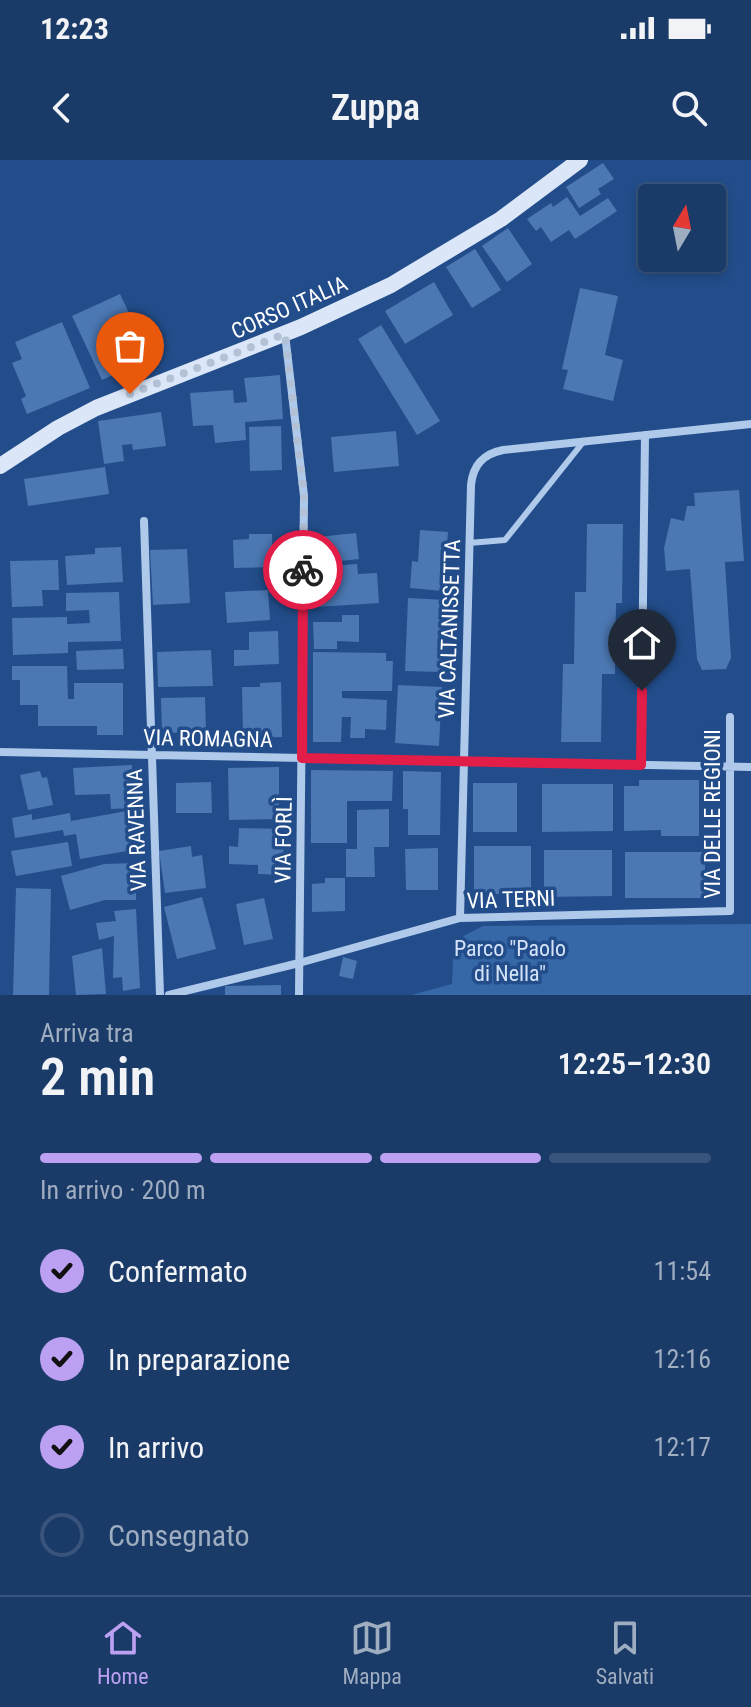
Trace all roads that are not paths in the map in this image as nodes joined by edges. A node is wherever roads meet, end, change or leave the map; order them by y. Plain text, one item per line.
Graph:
1 (580, 160) edge
2 (285, 334) junction
3 (751, 424) edge
4 (645, 435) junction
5 (584, 441) junction
6 (0, 466) edge
7 (144, 521) dead end
8 (469, 543) junction
9 (730, 717) dead end
10 (0, 752) edge
11 (152, 754) junction
12 (302, 758) junction
13 (463, 761) junction
14 (641, 765) junction
15 (730, 767) junction
16 (751, 767) edge
17 (730, 911) joint
18 (460, 918) junction
19 (299, 963) junction
20 (160, 995) edge
21 (169, 995) edge
22 (299, 995) edge

1 - 2 street, CORSO ITALIA
2 - 6 street, CORSO ITALIA
2 - 12 street, VIA FORLÌ
3 - 4 street
4 - 5 street
4 - 14 street
5 - 8 lane
5 - 8 street, VIA CALTANISSETTA
7 - 11 street, VIA RAVENNA
8 - 13 street, VIA CALTANISSETTA
9 - 15 street, VIA DELLE REGIONI
10 - 11 street, VIA ROMAGNA
11 - 12 street, VIA ROMAGNA
11 - 20 street, VIA RAVENNA
12 - 13 street, VIA ROMAGNA
12 - 19 street, VIA FORLÌ
13 - 14 street, VIA ROMAGNA
13 - 18 street, VIA CALTANISSETTA
14 - 15 street, VIA ROMAGNA
15 - 16 street, VIA ROMAGNA
15 - 17 street, VIA DELLE REGIONI
17 - 18 street, VIA TERNI
18 - 19 street, VIA TERNI
19 - 21 street, VIA TERNI
19 - 22 street, VIA FORLÌ

